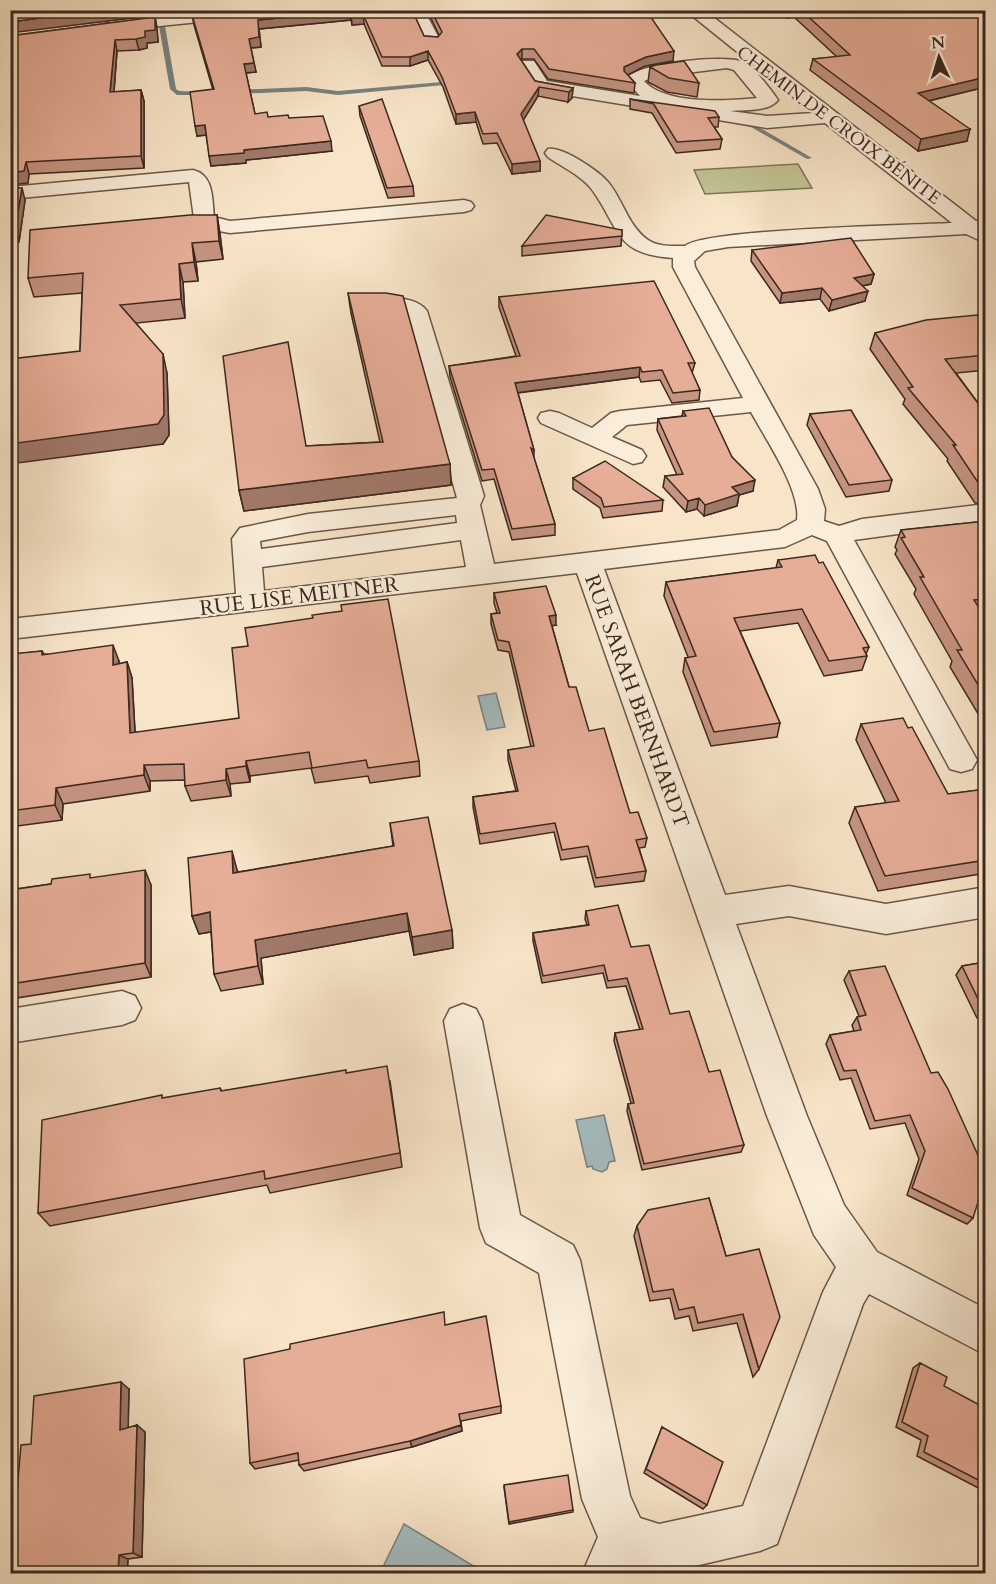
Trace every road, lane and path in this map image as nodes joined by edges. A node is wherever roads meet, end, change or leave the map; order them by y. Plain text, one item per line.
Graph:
1 (268, 10) edge
2 (416, 10) edge
3 (693, 10) edge
4 (126, 17) edge
5 (93, 29) edge
6 (432, 40) edge
7 (528, 65) edge
8 (776, 78) junction
9 (755, 80) junction
10 (827, 117) junction
11 (555, 153) dead end
12 (10, 193) edge
13 (464, 206) dead end
14 (980, 232) edge
15 (687, 253) junction
16 (386, 304) edge
17 (759, 404) junction
18 (550, 418) dead end
19 (595, 438) junction
20 (633, 456) dead end
21 (986, 513) edge
22 (470, 518) junction
23 (810, 525) junction
24 (839, 535) junction
25 (587, 562) junction
26 (482, 574) junction
27 (251, 602) junction
28 (10, 629) edge
29 (961, 760) dead end
30 (986, 902) edge
31 (713, 912) junction
32 (122, 1008) dead end
33 (463, 1021) dead end
34 (10, 1026) edge
35 (862, 1267) junction
36 (986, 1333) edge
37 (615, 1555) edge

1 - 4 street
2 - 6 street
3 - 8 street, CHEMIN DE CROIX BÉNITE
4 - 5 street
7 - 10 street
8 - 9 street
8 - 10 street, CHEMIN DE CROIX BÉNITE
9 - 9 street
10 - 14 street, CHEMIN DE CROIX BÉNITE
11 - 15 street
12 - 13 street
14 - 15 street
15 - 17 street
16 - 22 street
17 - 19 street
17 - 23 street
18 - 19 street
19 - 20 street
21 - 24 street
22 - 26 street
22 - 27 street
23 - 24 street
23 - 25 street, RUE SARAH BERNHARDT
24 - 29 street
25 - 26 street, RUE LISE MEITNER
25 - 31 street, RUE SARAH BERNHARDT
26 - 27 street, RUE LISE MEITNER
27 - 28 street, RUE LISE MEITNER
30 - 31 street
31 - 35 street, RUE SARAH BERNHARDT
32 - 34 street
33 - 37 street
35 - 36 street, RUE SARAH BERNHARDT
35 - 37 street

